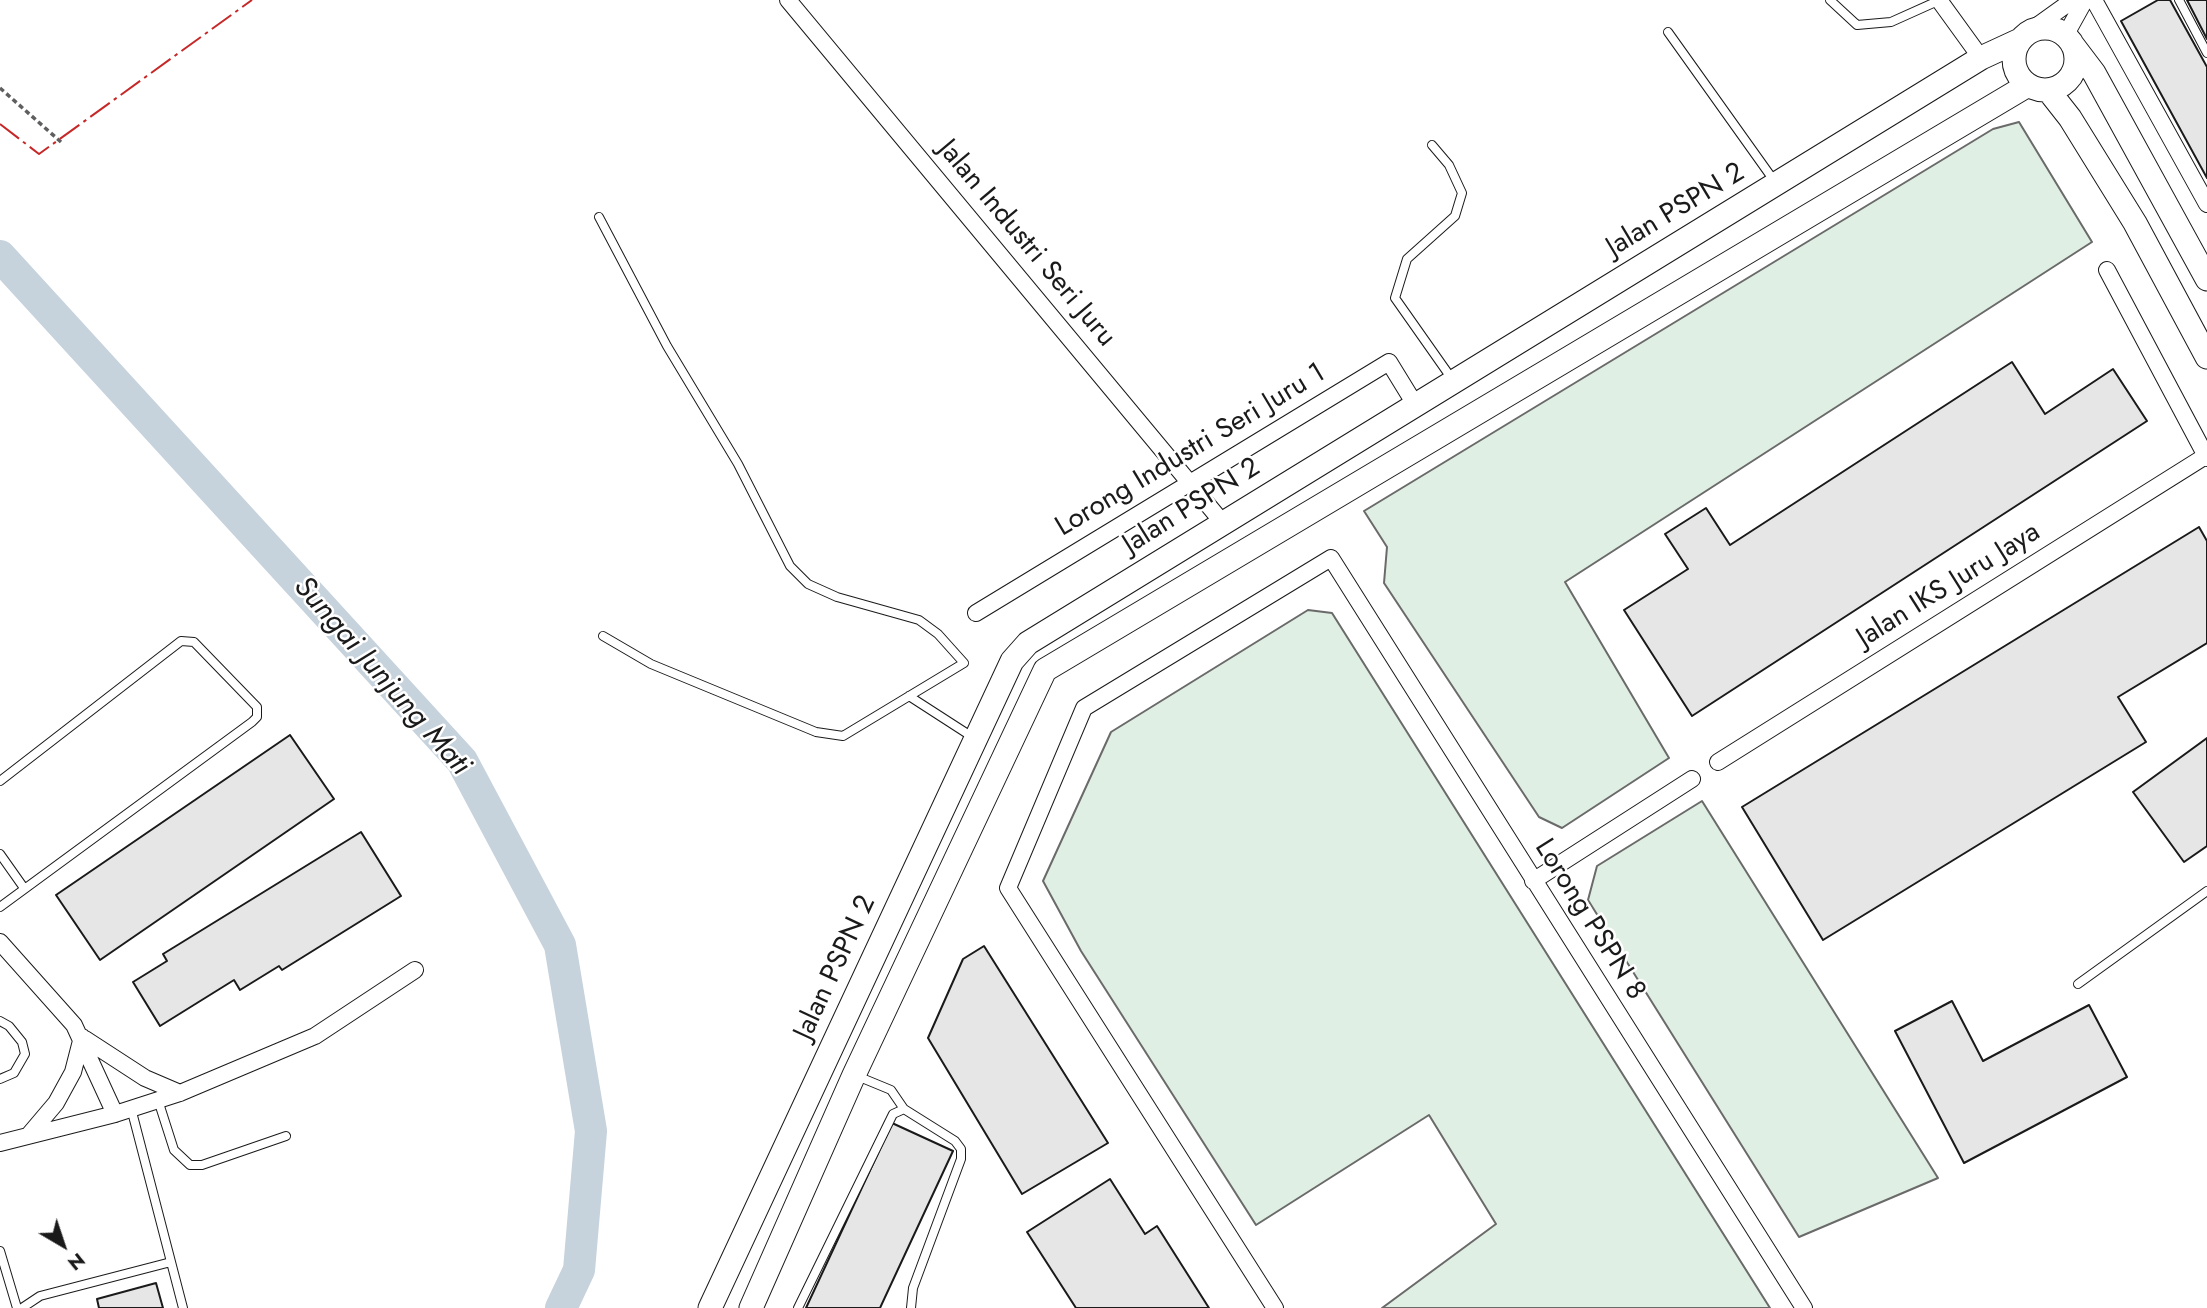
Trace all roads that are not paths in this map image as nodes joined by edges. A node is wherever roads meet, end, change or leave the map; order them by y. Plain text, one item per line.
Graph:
1 (788, 0) edge
2 (1829, 0) edge
3 (1940, 0) edge
4 (2073, 0) edge
5 (2085, 0) edge
6 (2094, 0) edge
7 (2179, 0) edge
8 (1668, 32) dead end
9 (2024, 37) junction
10 (2069, 40) junction
11 (2207, 53) edge
12 (1981, 58) junction
13 (2038, 88) junction
14 (1433, 145) dead end
15 (1777, 185) junction
16 (2207, 204) edge
17 (598, 217) dead end
18 (2107, 270) dead end
19 (2207, 279) edge
20 (2207, 358) edge
21 (1454, 382) junction
22 (1416, 405) junction
23 (2207, 456) edge
24 (1190, 482) junction
25 (1223, 523) junction
26 (976, 613) dead end
27 (603, 636) dead end
28 (909, 696) junction
29 (975, 739) junction
30 (1718, 762) dead end
31 (1692, 779) dead end
32 (0, 781) edge
33 (0, 854) edge
34 (1533, 881) junction
35 (24, 888) junction
36 (2207, 891) edge
37 (0, 907) edge
38 (0, 942) edge
39 (415, 970) dead end
40 (2078, 984) dead end
41 (0, 1021) edge
42 (82, 1037) junction
43 (855, 1074) junction
44 (0, 1079) edge
45 (180, 1093) junction
46 (158, 1100) junction
47 (904, 1109) junction
48 (123, 1111) junction
49 (28, 1136) junction
50 (286, 1136) dead end
51 (0, 1143) edge
52 (0, 1251) edge
53 (171, 1262) junction
54 (17, 1308) edge
55 (22, 1308) edge
56 (183, 1308) edge
57 (710, 1308) edge
58 (751, 1308) edge
59 (798, 1308) edge
60 (911, 1308) edge
61 (1275, 1308) edge
62 (1804, 1308) edge

1 - 24 street, Jalan Industri Seri Juru
2 - 3 lane
3 - 12 street
4 - 9 street
5 - 10 street
6 - 16 street
7 - 11 lane
8 - 15 lane
9 - 10 street
9 - 12 street, Jalan PSPN 2
9 - 13 street
10 - 13 street
10 - 19 street
12 - 15 street, Jalan PSPN 2
13 - 20 street
13 - 43 street
14 - 21 lane
15 - 21 street, Jalan PSPN 2
17 - 28 lane
18 - 23 street
21 - 22 street, Jalan PSPN 2
22 - 24 street, Lorong Industri Seri Juru 1
22 - 25 street, Jalan PSPN 2
23 - 30 street, Jalan IKS Juru Jaya
24 - 25 street, Jalan Industri Seri Juru
24 - 26 street, Lorong Industri Seri Juru 1
25 - 29 street, Jalan PSPN 2
27 - 28 lane
28 - 29 lane
29 - 57 street, Jalan PSPN 2
31 - 34 street
32 - 35 lane
33 - 35 lane
34 - 61 street, Lorong PSPN 8
34 - 62 street, Lorong PSPN 8
35 - 37 lane
36 - 40 lane
38 - 42 street
39 - 45 street
41 - 44 lane
42 - 45 street
42 - 48 street
42 - 49 street
43 - 47 lane
43 - 58 street
45 - 46 street
46 - 48 street
46 - 50 lane
47 - 59 lane
47 - 60 lane
48 - 49 street
48 - 53 lane
49 - 51 street
52 - 54 lane
53 - 55 lane
53 - 56 lane

